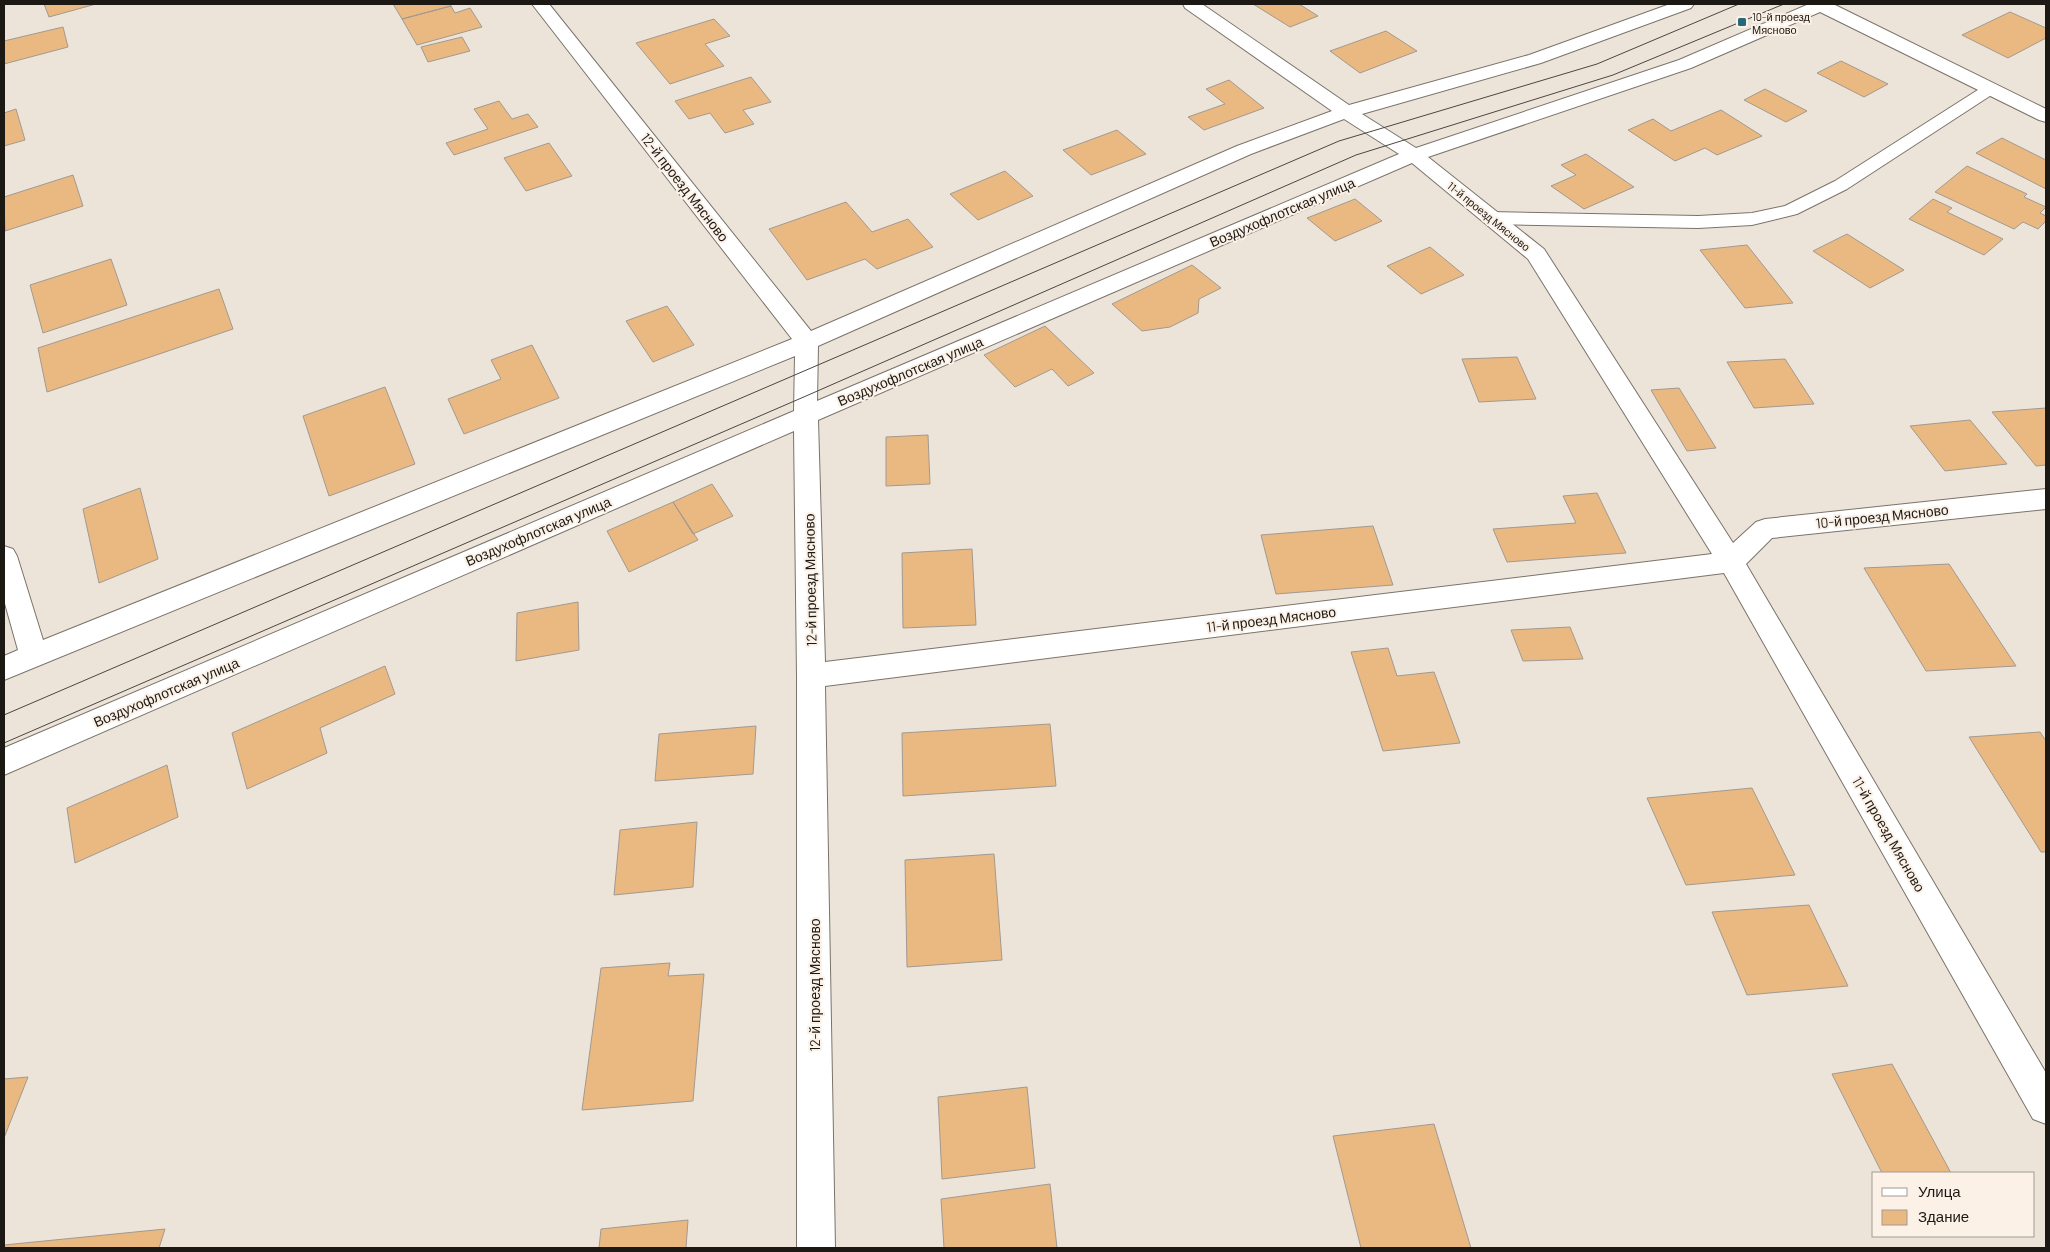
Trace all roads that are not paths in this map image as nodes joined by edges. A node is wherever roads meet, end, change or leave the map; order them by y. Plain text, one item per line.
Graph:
1 (540, 4) edge
2 (1190, 4) edge
3 (1685, 4) edge
4 (1821, 4) edge
5 (1990, 89) junction
6 (1346, 112) junction
7 (2046, 116) edge
8 (1414, 155) junction
9 (1491, 218) junction
10 (806, 342) junction
11 (807, 414) junction
12 (2046, 499) edge
13 (4, 556) edge
14 (1731, 562) junction
15 (34, 655) junction
16 (4, 668) edge
17 (811, 676) junction
18 (4, 762) edge
19 (2046, 1106) edge
20 (816, 1248) edge

1 - 10 street, 12-й проезд Мясново
2 - 6 street, 11-й проезд Мясново
3 - 6 street
4 - 5 street
4 - 8 street, Воздухофлотская улица
5 - 7 street
5 - 9 lane
6 - 8 street, 11-й проезд Мясново
6 - 10 street
8 - 9 street, 11-й проезд Мясново
8 - 11 street, Воздухофлотская улица
9 - 14 street, 11-й проезд Мясново
10 - 11 street, 12-й проезд Мясново
10 - 15 street
11 - 17 street, 12-й проезд Мясново
11 - 18 street, Воздухофлотская улица
12 - 14 street, 10-й проезд Мясново
13 - 15 street
14 - 17 street, 11-й проезд Мясново
14 - 19 street, 11-й проезд Мясново
15 - 16 street
17 - 20 street, 12-й проезд Мясново

